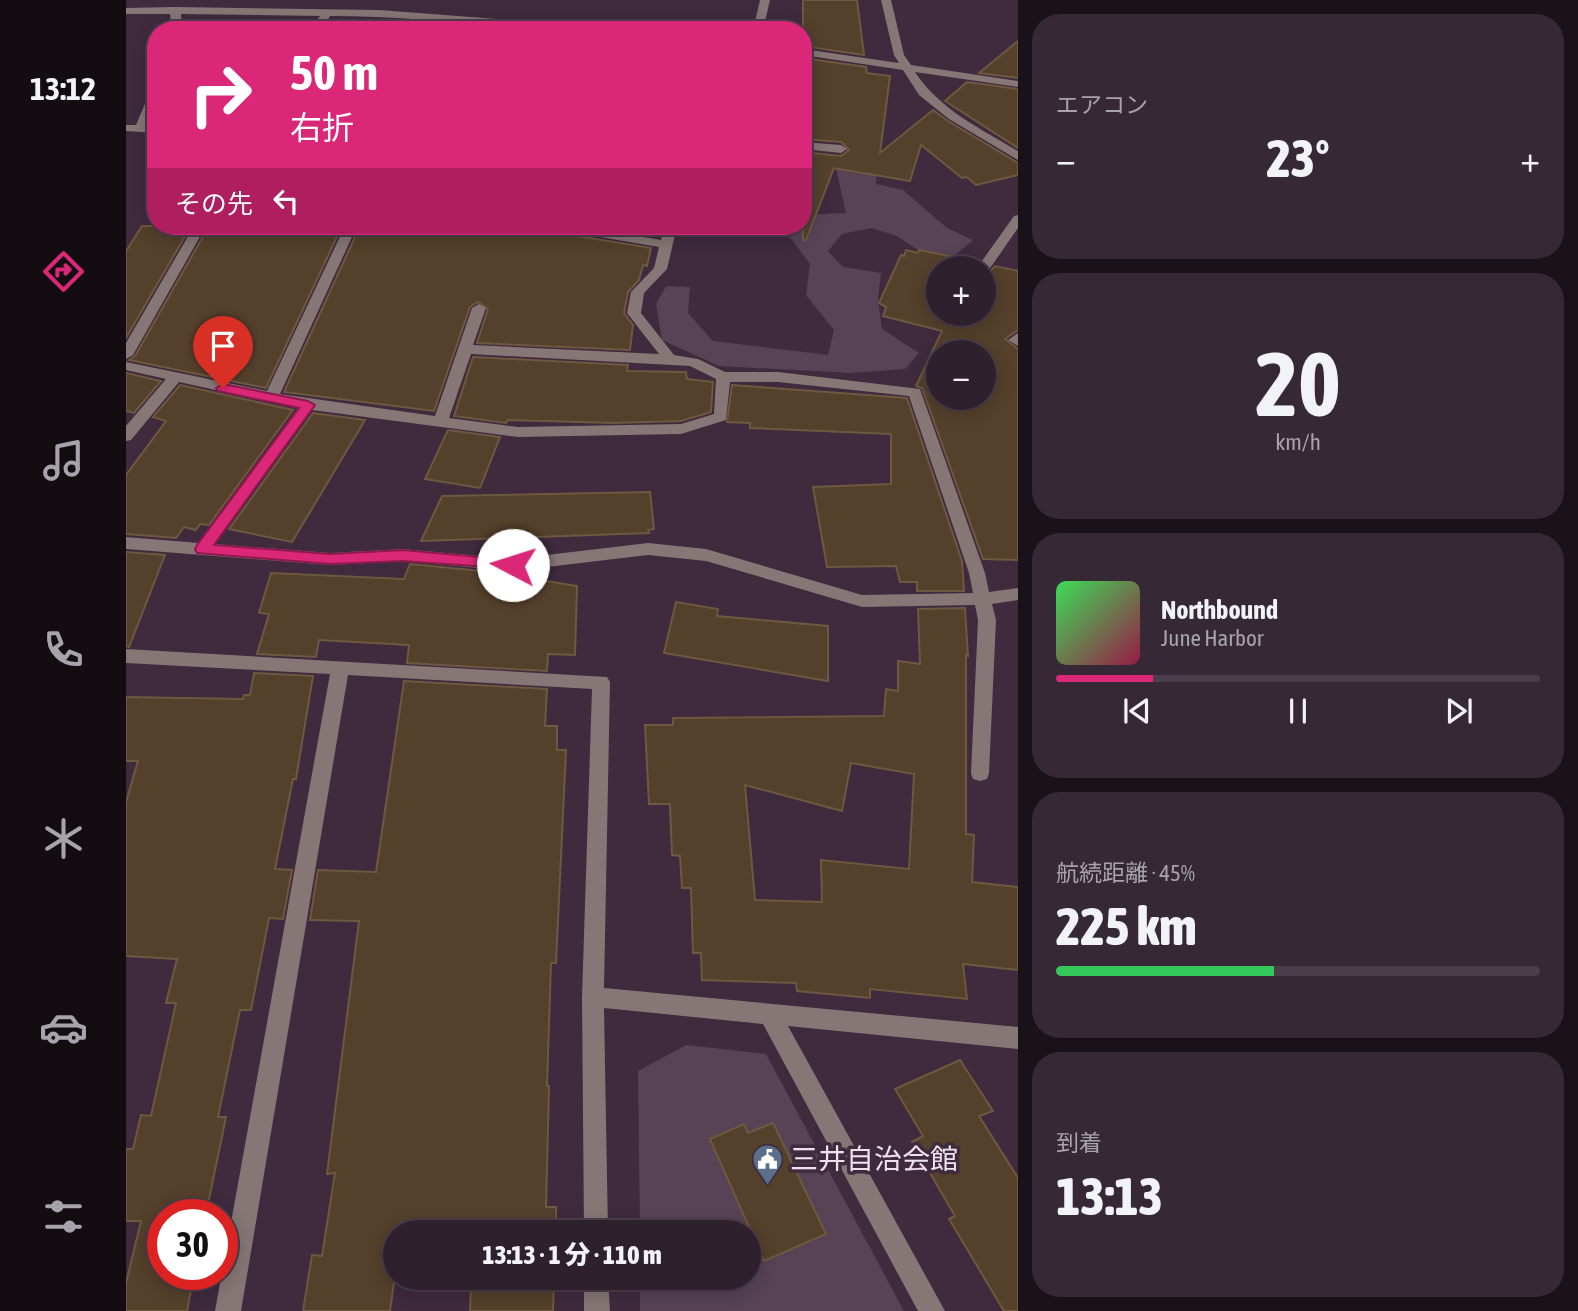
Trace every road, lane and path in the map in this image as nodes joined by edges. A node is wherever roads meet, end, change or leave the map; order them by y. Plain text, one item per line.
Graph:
1 (376, 0) edge
2 (765, 0) edge
3 (886, 0) edge
4 (174, 10) junction
5 (126, 11) edge
6 (327, 12) junction
7 (379, 13) junction
8 (176, 21) edge
9 (322, 21) edge
10 (516, 21) edge
11 (760, 21) edge
12 (812, 53) edge
13 (907, 67) junction
14 (1018, 85) edge
15 (147, 113) edge
16 (126, 128) edge
17 (140, 129) junction
18 (147, 129) edge
19 (812, 146) edge
20 (841, 149) dead end
21 (1017, 155) edge
22 (1018, 219) edge
23 (195, 235) edge
24 (347, 235) edge
25 (611, 235) edge
26 (670, 235) edge
27 (668, 245) junction
28 (991, 256) edge
29 (479, 308) dead end
30 (466, 349) junction
31 (126, 355) edge
32 (670, 359) junction
33 (126, 366) edge
34 (723, 377) junction
35 (174, 378) junction
36 (271, 398) junction
37 (308, 405) junction
38 (441, 421) junction
39 (126, 436) edge
40 (126, 543) edge
41 (203, 549) junction
42 (1018, 594) edge
43 (982, 599) junction
44 (126, 656) edge
45 (340, 669) junction
46 (980, 773) dead end
47 (593, 997) junction
48 (768, 1013) junction
49 (1018, 1038) edge
50 (596, 1220) edge
51 (596, 1290) edge
52 (228, 1311) edge
53 (597, 1311) edge
54 (932, 1311) edge

1 - 7 street
2 - 11 street
3 - 13 street
4 - 5 street
4 - 6 street
4 - 8 street
6 - 7 street
6 - 9 street
7 - 10 street
12 - 13 street
13 - 14 street
13 - 21 street
15 - 17 street
16 - 17 street
17 - 18 street
19 - 20 street
22 - 28 street
23 - 31 street
24 - 36 street
25 - 27 street
26 - 27 street
27 - 32 street
29 - 30 street
30 - 32 street
30 - 38 street
32 - 34 street
33 - 35 street
34 - 38 street
34 - 43 street
35 - 36 street
35 - 39 street
36 - 37 street
37 - 38 street
37 - 41 street
40 - 41 street
41 - 43 street
42 - 43 street
43 - 46 street
44 - 45 street
45 - 47 street
45 - 52 street
47 - 48 street
47 - 50 street
48 - 49 street
48 - 54 street
51 - 53 street

